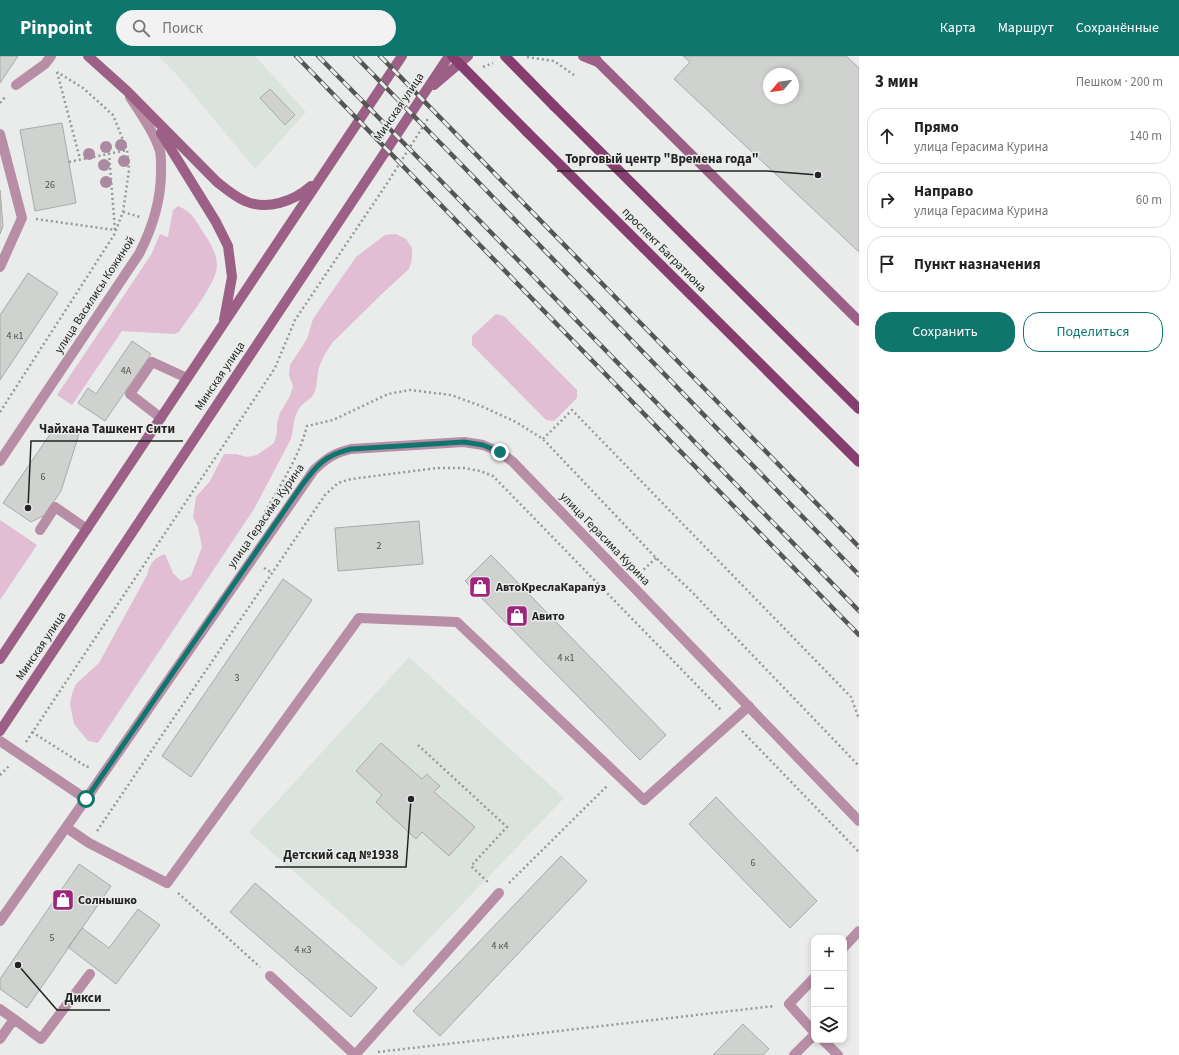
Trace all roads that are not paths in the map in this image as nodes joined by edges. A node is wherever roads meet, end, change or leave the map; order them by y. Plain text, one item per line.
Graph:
1 (88, 56) edge
2 (448, 56) edge
3 (452, 56) edge
4 (468, 56) edge
5 (583, 56) edge
6 (400, 58) edge
7 (502, 58) edge
8 (596, 59) edge
9 (48, 60) edge
10 (16, 85) dead end
11 (127, 91) junction
12 (424, 92) junction
13 (153, 119) junction
14 (0, 134) edge
15 (320, 178) junction
16 (0, 268) edge
17 (859, 321) edge
18 (223, 324) junction
19 (187, 378) junction
20 (859, 409) edge
21 (161, 418) junction
22 (0, 461) edge
23 (859, 462) edge
24 (86, 529) junction
25 (40, 530) dead end
26 (0, 659) edge
27 (749, 706) junction
28 (0, 731) edge
29 (0, 741) edge
30 (86, 799) junction
31 (859, 821) edge
32 (67, 828) junction
33 (499, 893) road end
34 (0, 921) edge
35 (859, 931) edge
36 (847, 944) edge
37 (90, 974) dead end
38 (270, 976) road end
39 (811, 981) edge
40 (0, 1009) edge
41 (14, 1019) junction
42 (811, 1030) edge
43 (811, 1036) edge
44 (0, 1039) edge
45 (826, 1043) edge
46 (355, 1055) edge
47 (794, 1055) edge
48 (838, 1055) edge

1 - 11 main road, улица Василисы Кожиной
2 - 12 main road, Минская улица
3 - 23 main road, проспект Багратиона, bridge
4 - 12 main road
5 - 8 main road
6 - 15 main road
7 - 20 main road, проспект Багратиона, bridge
8 - 17 main road
9 - 10 street
11 - 13 main road
11 - 22 street, улица Василисы Кожиной
12 - 28 main road, Минская улица
13 - 15 main road
13 - 18 main road
14 - 16 street
15 - 18 main road
18 - 19 main road
19 - 21 main road
19 - 21 street
21 - 24 main road
24 - 25 street
24 - 26 main road
27 - 30 street, улица Герасима Курина
27 - 31 street, улица Герасима Курина
27 - 32 street
29 - 30 street
30 - 32 street, улица Герасима Курина
32 - 34 street, улица Герасима Курина
33 - 46 street
35 - 36 street
37 - 41 street
38 - 46 street
39 - 42 street
40 - 41 street
41 - 44 street
43 - 47 street
45 - 48 street

